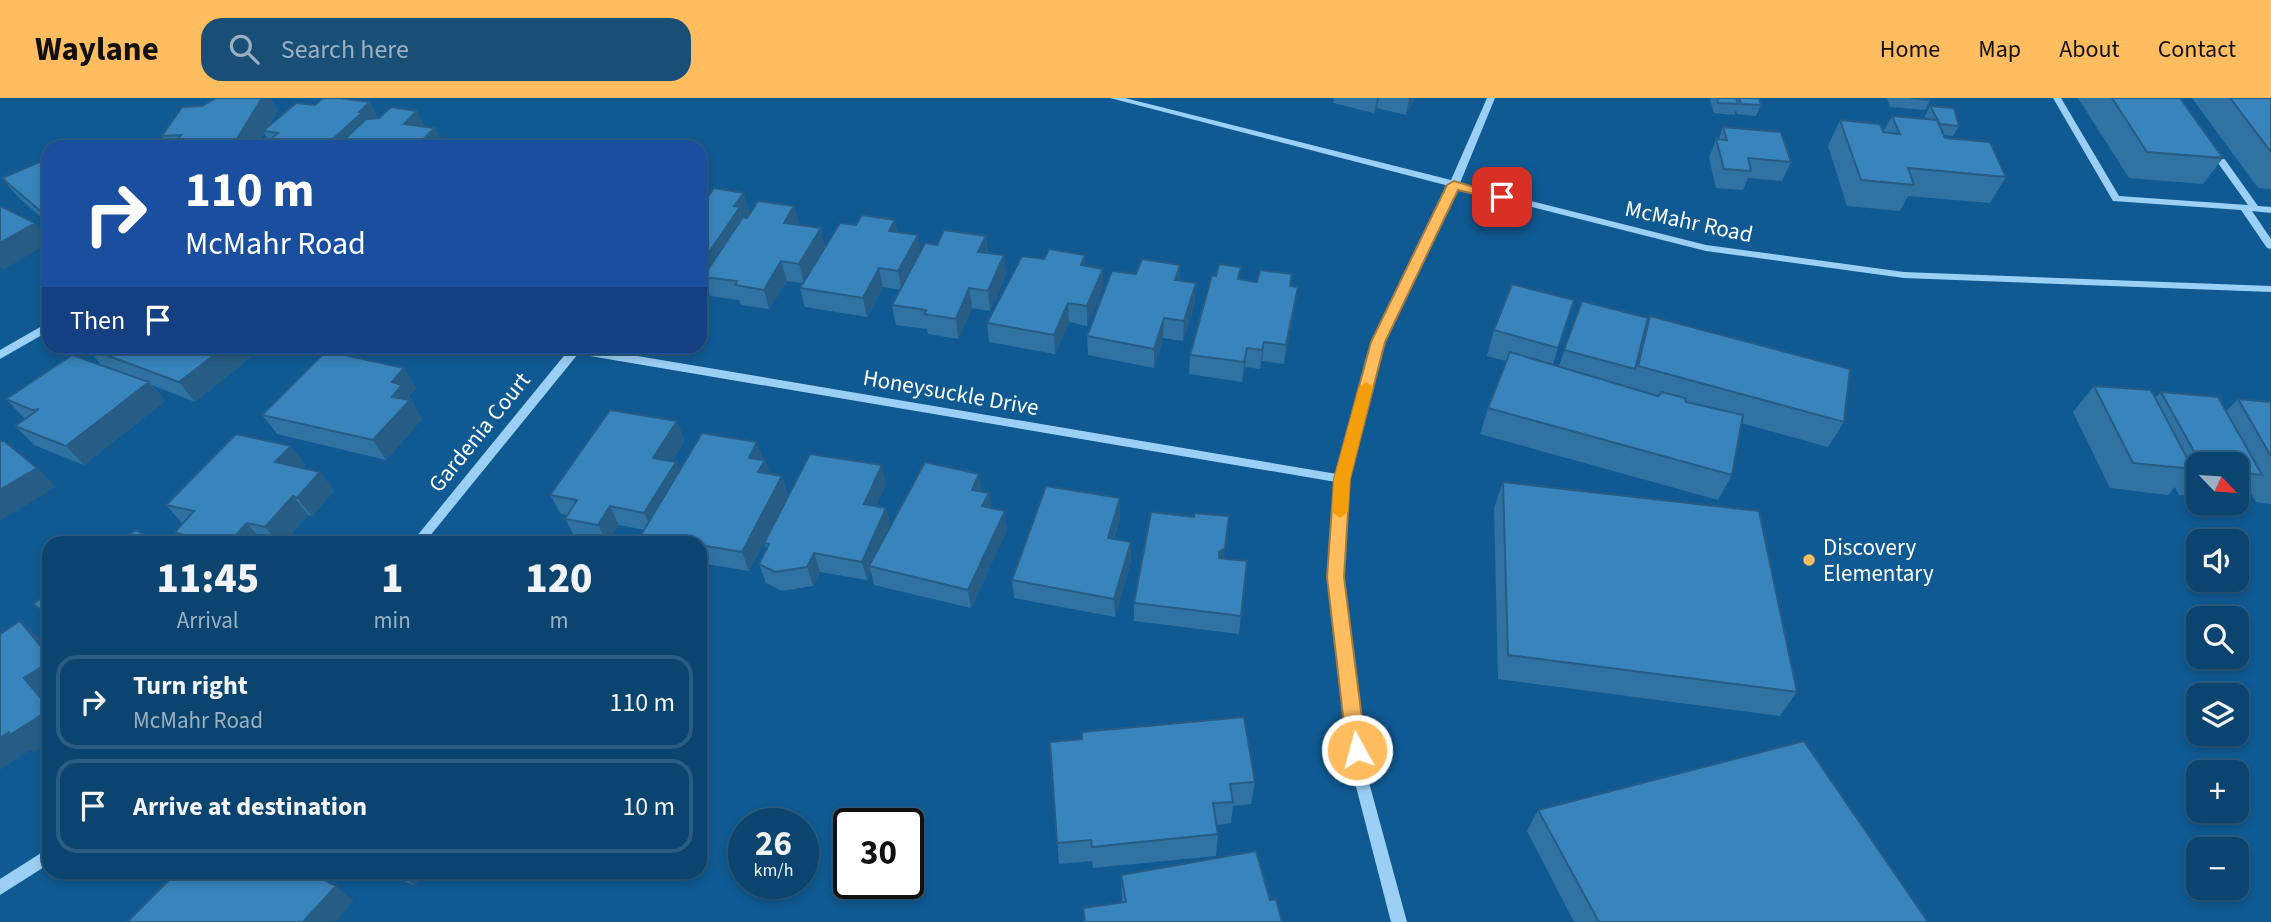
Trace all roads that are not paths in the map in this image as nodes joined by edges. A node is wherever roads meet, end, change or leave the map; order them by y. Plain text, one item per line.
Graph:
1 (1114, 98) edge
2 (1492, 98) edge
3 (2057, 98) edge
4 (2207, 142) edge
5 (1454, 185) junction
6 (2250, 208) junction
7 (2271, 210) edge
8 (2271, 246) edge
9 (2271, 289) edge
10 (42, 330) edge
11 (572, 354) edge
12 (599, 354) edge
13 (0, 355) edge
14 (1342, 479) junction
15 (423, 536) edge
16 (42, 860) edge
17 (0, 888) edge
18 (1399, 922) edge

1 - 5 street, McMahr Road
2 - 5 street
3 - 6 street
4 - 6 street
5 - 9 street, McMahr Road
5 - 14 street
6 - 7 street
6 - 8 street
10 - 13 street
11 - 15 street, Gardenia Court
12 - 14 street, Honeysuckle Drive
14 - 18 street
16 - 17 street

